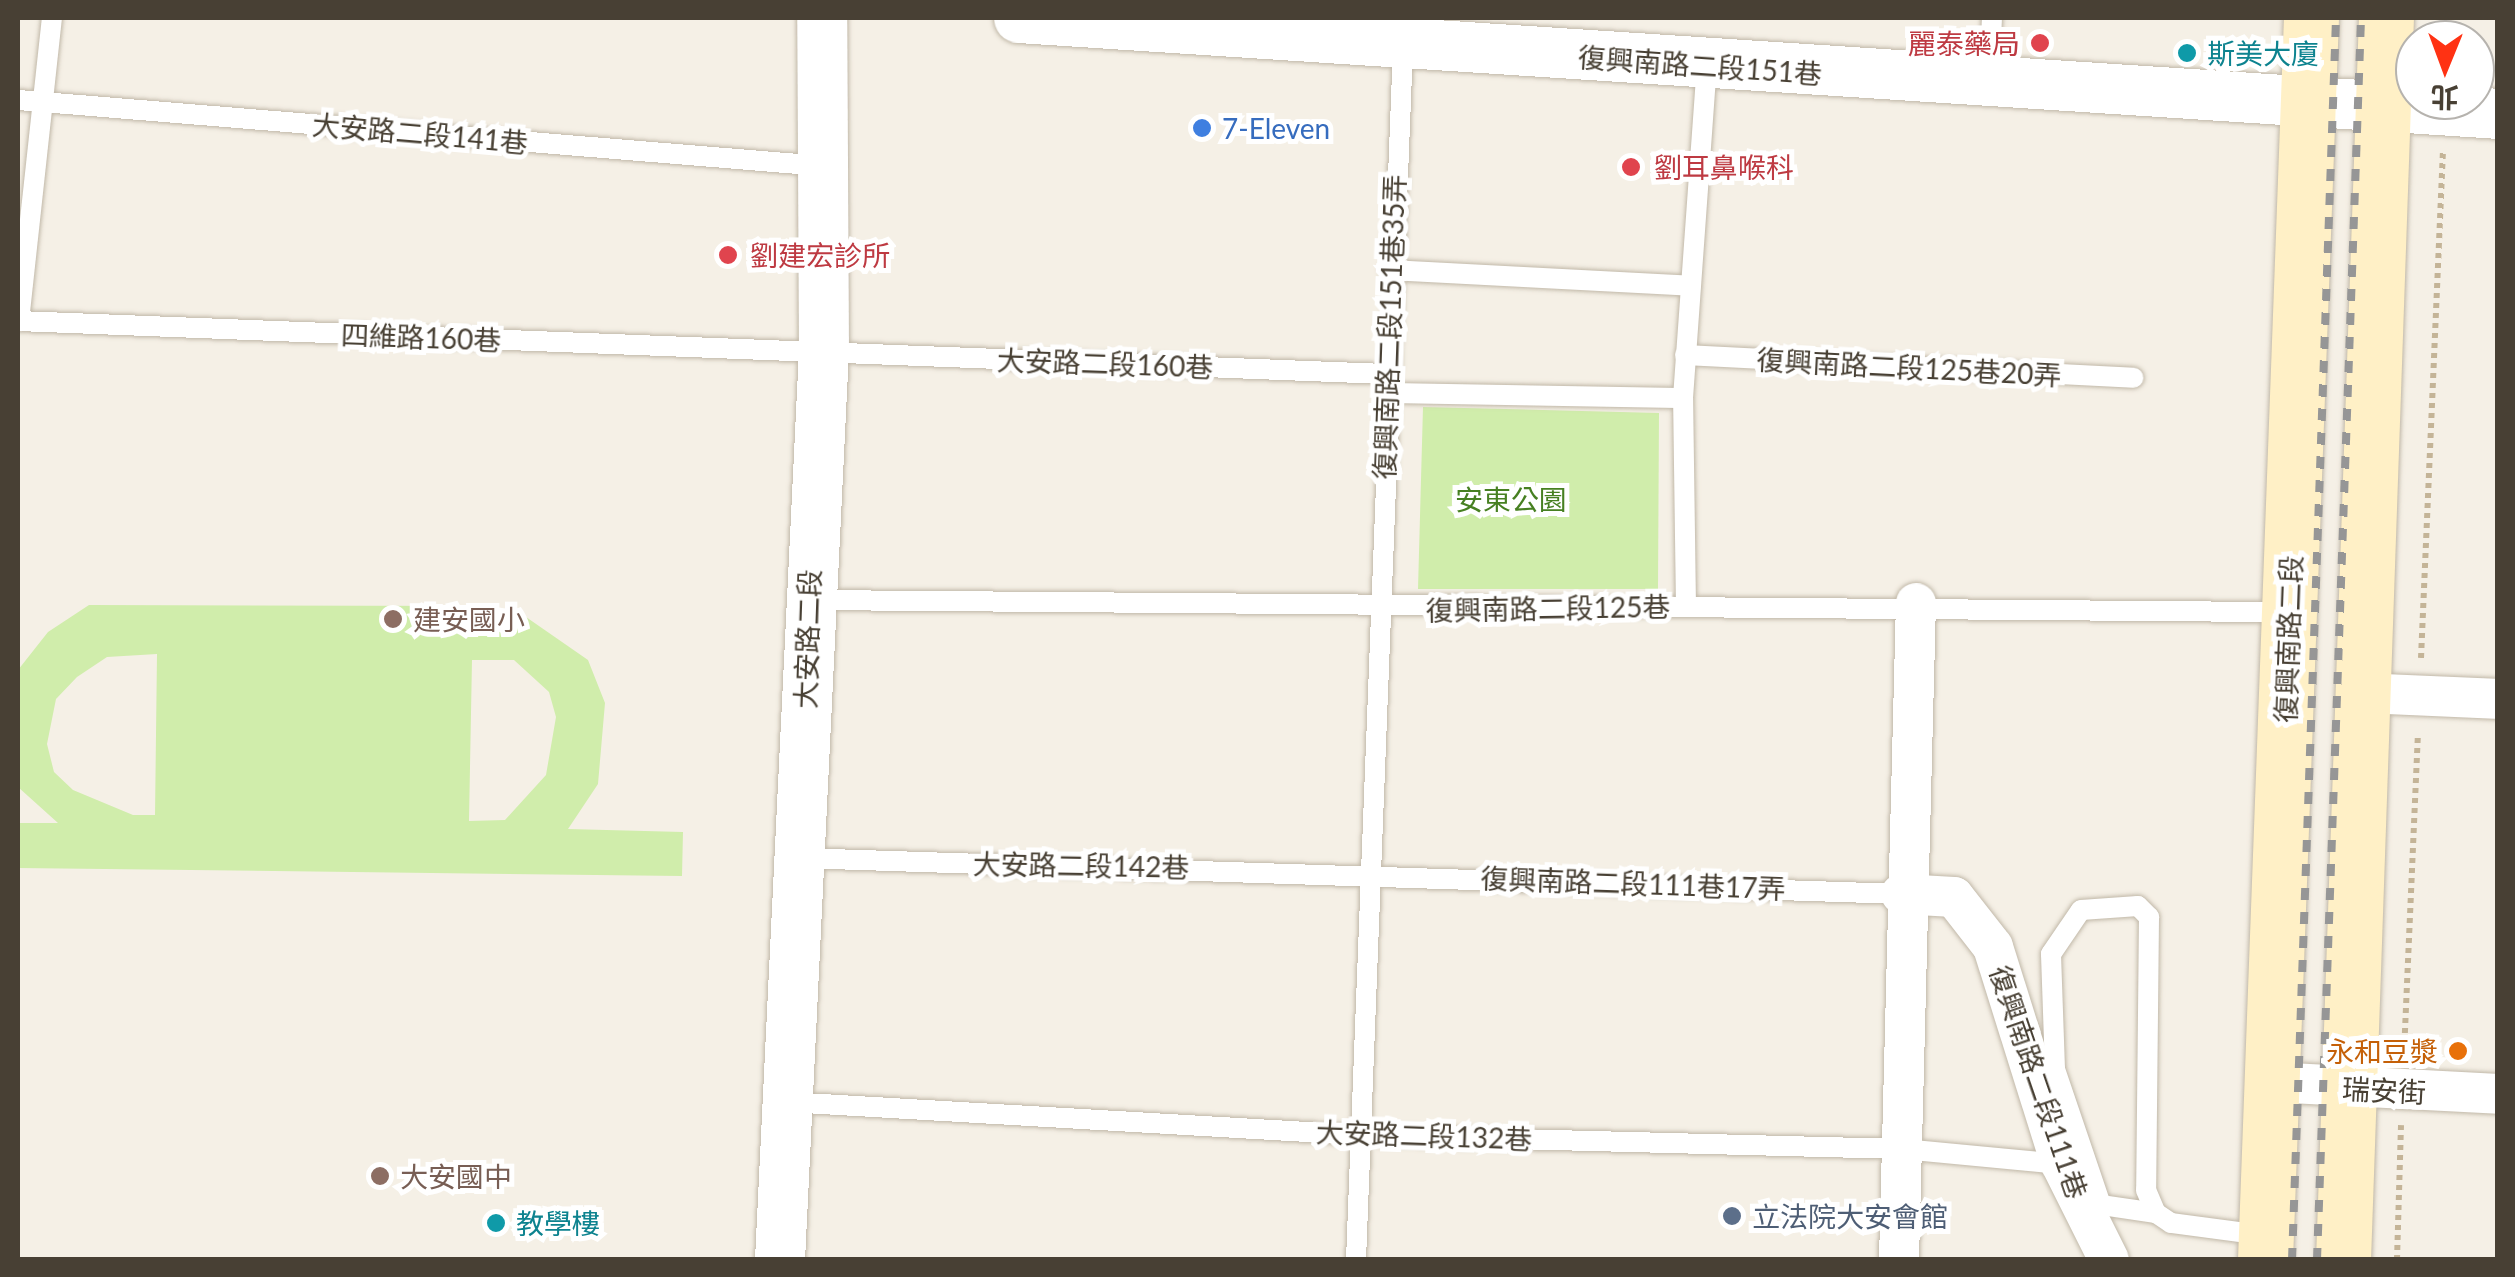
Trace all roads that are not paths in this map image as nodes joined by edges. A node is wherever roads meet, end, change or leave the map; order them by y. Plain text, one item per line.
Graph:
1 (52, 18) edge
2 (822, 18) edge
3 (1019, 18) edge
4 (1992, 18) edge
5 (2311, 18) edge
6 (2386, 18) edge
7 (1225, 24) edge
8 (1403, 43) junction
9 (1707, 67) junction
10 (1989, 82) junction
11 (18, 100) edge
12 (2308, 100) junction
13 (43, 103) junction
14 (2382, 105) junction
15 (2498, 114) edge
16 (824, 166) junction
17 (1390, 270) junction
18 (1691, 286) junction
19 (18, 321) edge
20 (824, 352) junction
21 (1685, 355) junction
22 (2132, 378) dead end
23 (1387, 383) junction
24 (1683, 398) junction
25 (807, 600) junction
26 (1916, 603) junction
27 (1686, 607) junction
28 (1376, 611) junction
29 (2289, 612) junction
30 (2362, 693) junction
31 (2498, 699) edge
32 (797, 858) junction
33 (1365, 872) junction
34 (1902, 894) junction
35 (2272, 1082) junction
36 (2349, 1090) junction
37 (2498, 1094) edge
38 (787, 1102) junction
39 (1359, 1134) junction
40 (1902, 1149) junction
41 (2061, 1164) junction
42 (2156, 1212) junction
43 (2266, 1247) edge
44 (780, 1260) edge
45 (1356, 1260) edge
46 (1898, 1260) edge
47 (2109, 1260) edge
48 (2343, 1260) edge

1 - 13 lane
2 - 16 street, 大安路二段
3 - 7 street, 復興南路二段151巷
4 - 10 lane
5 - 12 main road, 復興南路二段
6 - 14 main road
7 - 8 street, 復興南路二段151巷
8 - 9 street, 復興南路二段151巷
8 - 17 lane, 復興南路二段151巷35弄
9 - 10 street, 復興南路二段151巷
9 - 18 lane
10 - 12 street, 復興南路二段151巷
11 - 13 lane, 大安路二段141巷
12 - 14 street, 復興南路二段151巷
12 - 29 main road, 復興南路二段
13 - 16 lane, 大安路二段141巷
13 - 19 lane
14 - 15 street, 復興南路二段151巷
14 - 30 main road
16 - 20 street, 大安路二段
17 - 18 lane
17 - 23 lane, 復興南路二段151巷35弄
18 - 21 lane
19 - 20 lane, 四維路160巷
20 - 23 lane, 大安路二段160巷
20 - 25 street, 大安路二段
21 - 22 lane, 復興南路二段125巷20弄
21 - 24 lane
23 - 24 lane
23 - 28 lane, 復興南路二段151巷35弄
24 - 27 lane
25 - 28 lane, 復興南路二段125巷
25 - 32 street, 大安路二段
26 - 27 lane, 復興南路二段125巷
26 - 29 lane, 復興南路二段125巷
26 - 34 street
27 - 28 lane, 復興南路二段125巷
28 - 33 lane, 復興南路二段151巷35弄
29 - 35 main road, 復興南路二段
30 - 31 street
30 - 36 main road
32 - 33 lane, 大安路二段142巷
32 - 38 street, 大安路二段
33 - 34 lane, 復興南路二段111巷17弄
33 - 39 lane, 復興南路二段151巷35弄
34 - 40 street
34 - 41 street, 復興南路二段111巷
35 - 36 street, 瑞安街
35 - 43 main road, 復興南路二段
36 - 37 street, 瑞安街
36 - 48 main road
38 - 39 lane, 大安路二段132巷
38 - 44 street, 大安路二段
39 - 40 lane, 大安路二段132巷
39 - 45 lane, 復興南路二段151巷35弄
40 - 41 lane, 大安路二段132巷
40 - 46 street
41 - 47 street, 復興南路二段111巷
42 - 42 lane
42 - 43 lane

